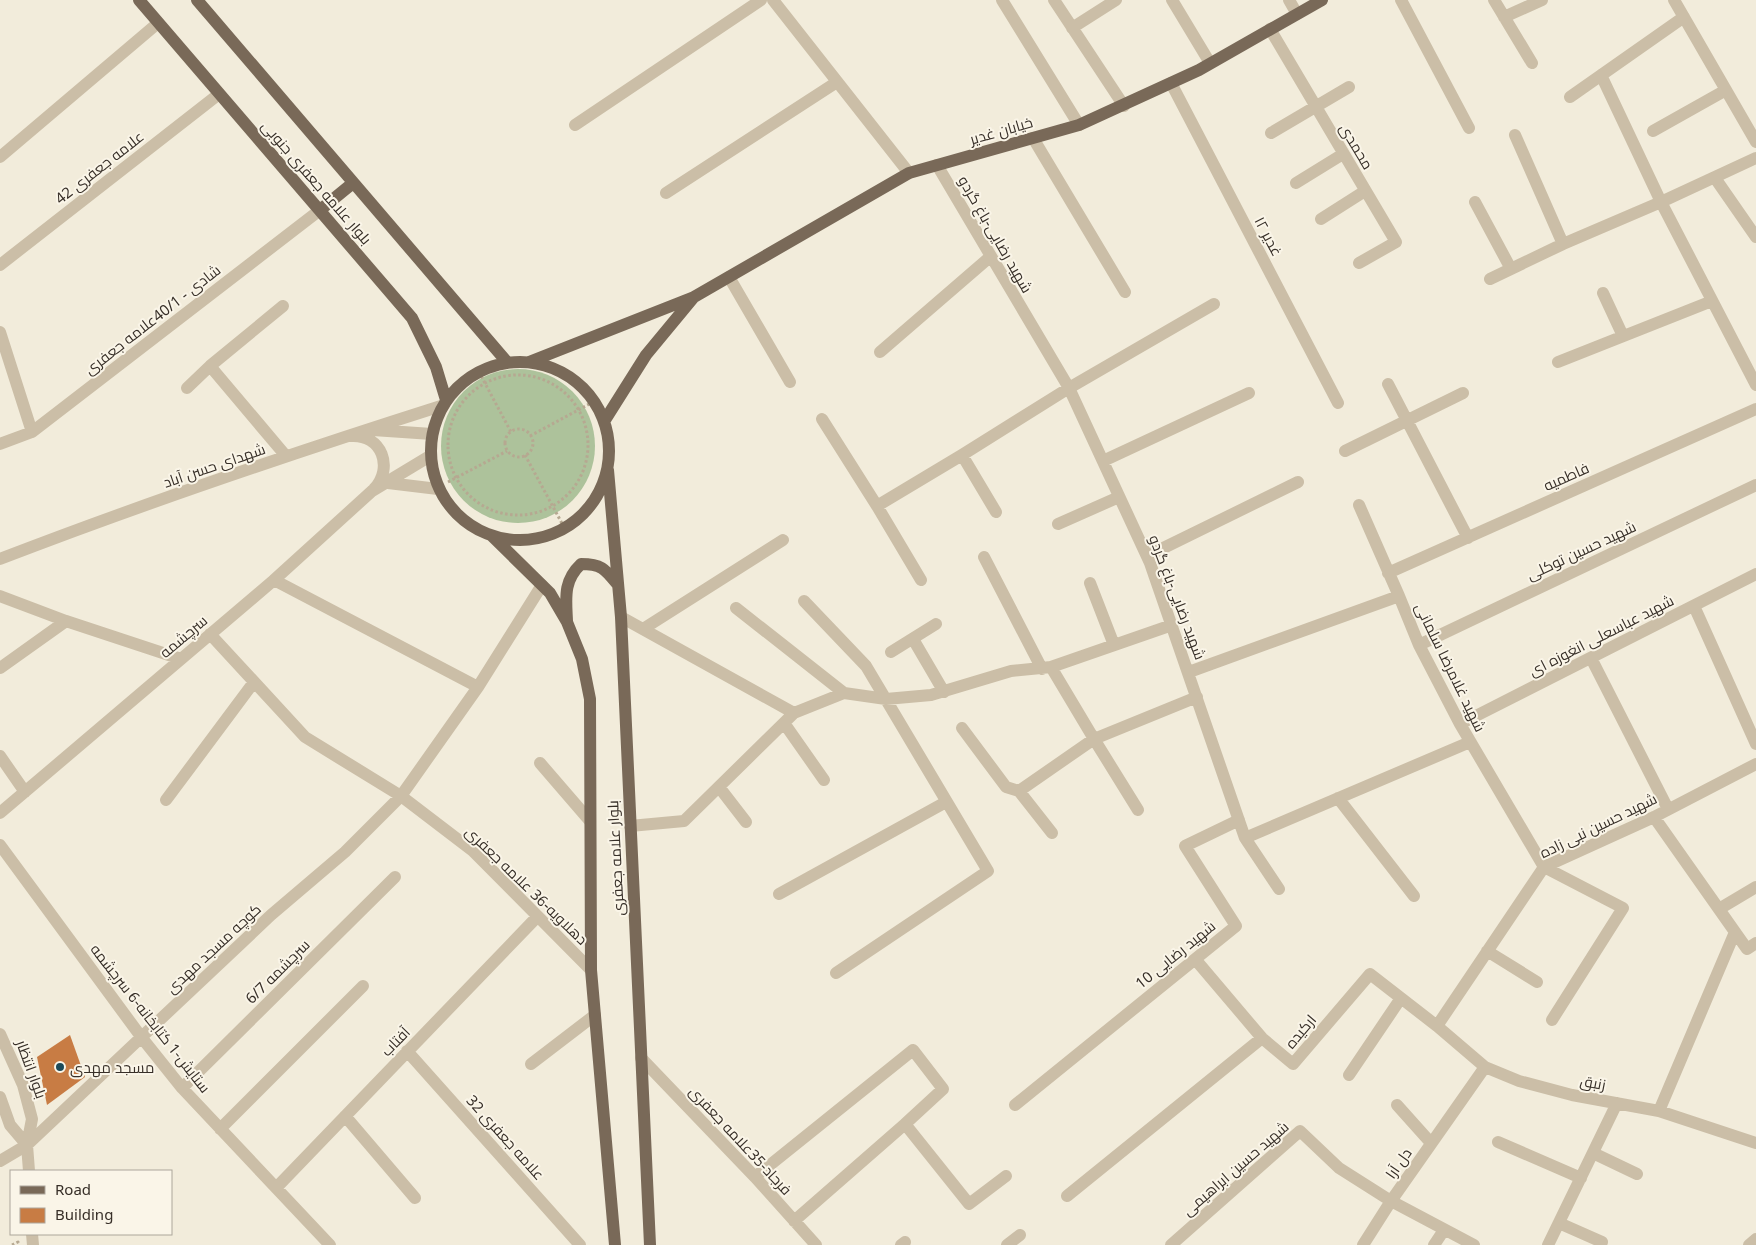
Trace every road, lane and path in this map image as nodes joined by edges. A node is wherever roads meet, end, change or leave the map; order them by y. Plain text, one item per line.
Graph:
1 (139, 0) edge
2 (197, 0) edge
3 (761, 0) edge
4 (773, 0) edge
5 (1002, 0) edge
6 (1054, 0) edge
7 (1116, 0) edge
8 (1172, 0) edge
9 (1289, 0) edge
10 (1322, 0) edge
11 (1401, 0) edge
12 (1494, 0) edge
13 (1542, 0) edge
14 (1674, 0) edge
15 (1297, 14) junction
16 (1504, 17) junction
17 (1684, 17) junction
18 (158, 23) junction
19 (1072, 28) junction
20 (1270, 30) junction
21 (1210, 63) junction
22 (1532, 63) dead end
23 (1601, 75) junction
24 (837, 82) junction
25 (1171, 83) junction
26 (1349, 87) dead end
27 (1726, 90) junction
28 (219, 94) junction
29 (1570, 97) dead end
30 (1124, 106) junction
31 (1316, 108) junction
32 (574, 125) dead end
33 (1080, 125) junction
34 (1469, 128) dead end
35 (1653, 131) dead end
36 (1272, 133) dead end
37 (1515, 135) dead end
38 (1033, 138) junction
39 (1756, 142) edge
40 (1343, 154) junction
41 (0, 157) edge
42 (1756, 158) edge
43 (937, 166) junction
44 (910, 173) junction
45 (1716, 178) junction
46 (353, 183) junction
47 (1296, 183) dead end
48 (1365, 191) junction
49 (666, 193) dead end
50 (1475, 202) dead end
51 (1662, 202) junction
52 (320, 210) junction
53 (1321, 219) dead end
54 (1756, 237) edge
55 (1563, 244) junction
56 (990, 257) junction
57 (1359, 263) dead end
58 (0, 265) edge
59 (1510, 269) junction
60 (729, 277) junction
61 (1490, 279) dead end
62 (1124, 292) dead end
63 (1602, 292) dead end
64 (694, 297) junction
65 (1712, 301) junction
66 (1214, 304) dead end
67 (283, 306) dead end
68 (0, 332) edge
69 (1623, 336) junction
70 (880, 352) dead end
71 (507, 362) junction
72 (529, 362) junction
73 (1558, 362) dead end
74 (210, 366) junction
75 (479, 372) junction
76 (790, 382) dead end
77 (486, 383) junction
78 (1388, 384) dead end
79 (1756, 385) edge
80 (187, 388) dead end
81 (1068, 388) junction
82 (1249, 393) dead end
83 (1463, 394) dead end
84 (593, 402) junction
85 (443, 403) junction
86 (1338, 403) dead end
87 (1756, 409) edge
88 (578, 410) junction
89 (822, 418) dead end
90 (605, 420) junction
91 (1408, 421) junction
92 (366, 430) junction
93 (32, 432) junction
94 (511, 432) junction
95 (432, 434) junction
96 (530, 436) junction
97 (343, 437) junction
98 (0, 444) edge
99 (507, 451) junction
100 (1345, 451) dead end
101 (962, 455) junction
102 (286, 456) junction
103 (430, 456) junction
104 (525, 456) junction
105 (1103, 461) junction
106 (608, 470) junction
107 (456, 478) junction
108 (1298, 482) dead end
109 (388, 483) junction
110 (1756, 485) edge
111 (438, 489) junction
112 (372, 491) junction
113 (1119, 497) junction
114 (552, 505) junction
115 (1359, 505) dead end
116 (877, 506) junction
117 (996, 512) dead end
118 (1058, 524) dead end
119 (565, 529) junction
120 (492, 536) junction
121 (1468, 538) junction
122 (783, 540) dead end
123 (1146, 556) junction
124 (984, 557) dead end
125 (0, 559) edge
126 (1388, 573) junction
127 (1756, 574) edge
128 (274, 580) junction
129 (921, 580) dead end
130 (1090, 582) dead end
131 (542, 585) junction
132 (618, 585) junction
133 (0, 596) edge
134 (1398, 596) junction
135 (804, 601) dead end
136 (1694, 606) junction
137 (736, 608) dead end
138 (621, 617) junction
139 (66, 621) junction
140 (566, 622) junction
141 (936, 624) dead end
142 (1172, 625) junction
143 (643, 629) junction
144 (210, 634) junction
145 (913, 639) junction
146 (1114, 645) junction
147 (1419, 645) junction
148 (891, 652) dead end
149 (1591, 658) junction
150 (181, 659) junction
151 (0, 668) edge
152 (1046, 668) junction
153 (1189, 672) junction
154 (254, 682) junction
155 (478, 687) junction
156 (944, 692) junction
157 (844, 693) junction
158 (1197, 697) junction
159 (886, 699) junction
160 (794, 713) junction
161 (784, 723) junction
162 (1460, 724) junction
163 (962, 728) dead end
164 (1094, 739) junction
165 (1470, 742) junction
166 (1756, 744) edge
167 (0, 756) edge
168 (540, 763) dead end
169 (1756, 764) edge
170 (824, 780) dead end
171 (719, 787) junction
172 (1019, 791) junction
173 (25, 792) junction
174 (401, 796) junction
175 (1338, 798) junction
176 (166, 800) dead end
177 (946, 802) junction
178 (1668, 809) junction
179 (1138, 810) dead end
180 (0, 814) edge
181 (1654, 816) junction
182 (1239, 820) junction
183 (590, 821) junction
184 (746, 822) dead end
185 (630, 826) junction
186 (1052, 833) dead end
187 (1245, 838) junction
188 (0, 845) edge
189 (1544, 867) junction
190 (395, 877) dead end
191 (1756, 887) edge
192 (1279, 889) dead end
193 (779, 894) dead end
194 (1414, 896) dead end
195 (1719, 909) junction
196 (537, 917) junction
197 (1735, 932) junction
198 (1751, 946) edge
199 (1487, 951) junction
200 (1195, 959) junction
201 (591, 970) junction
202 (836, 973) dead end
203 (1537, 982) dead end
204 (364, 986) dead end
205 (1401, 998) junction
206 (596, 1015) junction
207 (1552, 1020) dead end
208 (1437, 1026) junction
209 (0, 1034) edge
210 (142, 1038) junction
211 (1262, 1038) junction
212 (407, 1051) junction
213 (641, 1058) junction
214 (531, 1064) dead end
215 (1485, 1067) junction
216 (1349, 1075) dead end
217 (182, 1088) junction
218 (0, 1097) edge
219 (1617, 1103) junction
220 (1015, 1105) dead end
221 (1397, 1105) dead end
222 (1659, 1111) junction
223 (344, 1116) junction
224 (905, 1124) junction
225 (220, 1129) junction
226 (1498, 1142) dead end
227 (1756, 1143) edge
228 (1431, 1144) junction
229 (27, 1145) junction
230 (1593, 1153) junction
231 (0, 1161) edge
232 (28, 1170) edge
233 (1637, 1174) dead end
234 (1006, 1176) dead end
235 (755, 1177) junction
236 (1581, 1178) junction
237 (276, 1188) junction
238 (1067, 1196) dead end
239 (415, 1198) dead end
240 (1391, 1200) junction
241 (794, 1221) junction
242 (1559, 1223) junction
243 (1444, 1230) junction
244 (1020, 1235) dead end
245 (1756, 1239) edge
246 (1602, 1242) dead end
247 (12, 1245) edge
248 (18, 1245) edge
249 (330, 1245) edge
250 (580, 1245) edge
251 (615, 1245) edge
252 (650, 1245) edge
253 (816, 1245) edge
254 (1007, 1245) edge
255 (1172, 1245) edge
256 (1363, 1245) edge
257 (1434, 1245) edge
258 (1474, 1245) edge
259 (1548, 1245) edge
260 (1749, 1245) edge

1 - 18 main road, بلوار علامه جعفری جنوبی
2 - 46 main road, بلوار علامه جعفری جنوبی
3 - 32 street
4 - 24 street
5 - 33 street
6 - 19 street
7 - 19 street
8 - 21 street
9 - 15 street
10 - 15 main road, خیابان غدیر
11 - 34 street
12 - 16 street
13 - 16 street
14 - 17 street
15 - 20 main road, خیابان غدیر
16 - 22 street
17 - 23 street
17 - 27 street
18 - 28 main road, بلوار علامه جعفری جنوبی
18 - 41 street
19 - 30 street
20 - 21 main road, خیابان غدیر
20 - 31 street, محمدی
21 - 25 main road, خیابان غدیر
23 - 29 street
23 - 51 street
24 - 44 street
24 - 49 street
25 - 30 main road, خیابان غدیر
25 - 86 street, غدیر ۱۲
26 - 31 street
27 - 35 street
27 - 39 street
28 - 52 main road, بلوار علامه جعفری جنوبی
28 - 58 street, علامه جعفری 42
30 - 33 main road, خیابان غدیر
31 - 36 street
31 - 40 street, محمدی
33 - 38 main road, خیابان غدیر
37 - 55 street
38 - 43 main road, خیابان غدیر
38 - 62 street
40 - 47 street
40 - 48 street, محمدی
42 - 45 street
43 - 44 main road, خیابان غدیر
43 - 56 street, شهید رضایی-باغ گردو
44 - 60 main road, خیابان غدیر
45 - 51 street
45 - 54 street
46 - 52 main road
46 - 71 main road, بلوار علامه جعفری جنوبی
48 - 53 street
48 - 57 street, محمدی
50 - 59 street
51 - 55 street
51 - 65 street
52 - 85 main road, بلوار علامه جعفری جنوبی
52 - 93 street, شادی - 40/1علامه جعفری
55 - 59 street
56 - 70 street
56 - 81 street, شهید رضایی-باغ گردو
59 - 61 street
60 - 64 main road, خیابان غدیر
60 - 76 street
63 - 69 street
64 - 72 main road
64 - 90 main road
65 - 69 street
65 - 79 street
66 - 81 street
67 - 74 street
68 - 93 street
69 - 73 street
71 - 72 main road
71 - 75 main road
72 - 84 main road
74 - 80 street
74 - 102 street
75 - 77 path
75 - 85 main road
77 - 88 path
77 - 94 path
77 - 107 path
78 - 91 street
81 - 101 street
81 - 105 street, شهید رضایی-باغ گردو
82 - 105 street
83 - 91 street
84 - 88 path
84 - 90 main road
85 - 92 street, شهدای حسن آباد
85 - 95 main road
87 - 121 street, فاطمیه
88 - 96 path
88 - 114 path
89 - 116 street
90 - 106 main road
91 - 100 street
91 - 121 street
92 - 95 street
92 - 97 street, شهدای حسن آباد
93 - 98 street, شادی - 40/1علامه جعفری
94 - 96 path
94 - 99 path
95 - 103 main road
96 - 104 path
97 - 102 street, شهدای حسن آباد
97 - 112 street
99 - 104 path
99 - 107 path
101 - 116 street
101 - 117 street
102 - 125 street, شهدای حسن آباد
103 - 109 street, سرچشمه
103 - 111 main road
104 - 114 path
105 - 113 street, شهید رضایی-باغ گردو
106 - 119 main road
106 - 132 main road, بلوار علامه جعفری
107 - 111 path
107 - 114 path
108 - 123 street
109 - 111 street
109 - 112 street, سرچشمه
110 - 147 street, شهید حسین توکلی
111 - 120 main road
112 - 128 street, سرچشمه
113 - 118 street
113 - 123 street, شهید رضایی-باغ گردو
114 - 119 path
115 - 126 street
116 - 129 street
119 - 120 main road
120 - 131 main road, بلوار علامه جعفری
121 - 126 street, فاطمیه
122 - 143 street
123 - 142 street, شهید رضایی-باغ گردو
124 - 152 street
126 - 134 street
127 - 136 street, شهید عباسعلی انغوزه ای
128 - 144 street, سرچشمه
128 - 155 street
130 - 146 street
131 - 140 main road, بلوار علامه جعفری
131 - 155 street, کوچه مسجد مهدی
132 - 138 main road, بلوار علامه جعفری
132 - 140 main road
133 - 139 street
134 - 147 street, شهید غلامرضا سلمانی
134 - 153 street, شهید غلامرضا سلمانی
135 - 159 street
136 - 149 street, شهید عباسعلی انغوزه ای
136 - 166 street
137 - 157 street
138 - 143 street
138 - 185 main road, بلوار علامه جعفری
139 - 150 street
139 - 151 street
140 - 183 main road, بلوار علامه جعفری
141 - 145 street
142 - 146 street
142 - 153 street, شهید رضایی-باغ گردو
143 - 160 street
144 - 150 street, سرچشمه
144 - 154 street, دهلاویه-36 علامه جعفری
145 - 148 street
145 - 156 street
146 - 152 street
147 - 162 street, شهید غلامرضا سلمانی
149 - 162 street, شهید عباسعلی انغوزه ای
149 - 178 street
150 - 173 street, سرچشمه
152 - 156 street
152 - 164 street
153 - 158 street, شهید رضایی-باغ گردو
154 - 174 street, دهلاویه-36 علامه جعفری
154 - 176 street
155 - 174 street, کوچه مسجد مهدی
156 - 159 street
157 - 159 street
157 - 160 street
158 - 164 street
158 - 182 street, شهید رضایی-باغ گردو
159 - 177 street
160 - 161 street
161 - 170 street
161 - 171 street
162 - 165 street, شهید غلامرضا سلمانی
163 - 172 street
164 - 172 street
164 - 179 street
165 - 175 street
165 - 189 street, شهید غلامرضا سلمانی
167 - 173 street
168 - 183 street
169 - 178 street, شهید حسین نبی زاده
171 - 184 street
171 - 185 street
172 - 186 street
173 - 180 street, سرچشمه
174 - 196 street, دهلاویه-36 علامه جعفری
174 - 210 street, کوچه مسجد مهدی
175 - 187 street
175 - 194 street
177 - 193 street
177 - 202 street
178 - 181 street, شهید حسین نبی زاده
181 - 189 street, شهید حسین نبی زاده
181 - 195 street
182 - 187 street, شهید رضایی-باغ گردو
182 - 200 street, شهید رضایی 10
183 - 201 main road, بلوار علامه جعفری
185 - 213 main road, بلوار علامه جعفری
187 - 192 street, شهید رضایی-باغ گردو
188 - 210 street, ستایش-1 کتابخانه-6 سرچشمه
189 - 199 street, شهید حسین نبی زاده
189 - 207 street
190 - 217 street, سرچشمه 6/7
191 - 195 street
195 - 197 street
196 - 201 street, دهلاویه-36 علامه جعفری
196 - 212 street, آفتاب
197 - 198 street
197 - 222 street
199 - 203 street
199 - 208 street, شهید حسین نبی زاده
200 - 211 street, ارکیده
200 - 220 street, شهید رضایی 10
201 - 206 main road, بلوار علامه جعفری
204 - 225 street
205 - 208 street, ارکیده
205 - 211 street, ارکیده
205 - 216 street
206 - 214 street
206 - 251 main road, بلوار علامه جعفری
208 - 215 street, زنبق
209 - 229 street, بلوار انتظار
210 - 217 street, ستایش-1 کتابخانه-6 سرچشمه
210 - 229 street, کوچه مسجد مهدی
211 - 238 street
212 - 223 street, آفتاب
212 - 250 street, علامه جعفری 32
213 - 235 street, فرجاد-35علامه جعفری
213 - 252 main road, بلوار علامه جعفری
215 - 219 street, زنبق
215 - 228 street, دل آرا
217 - 225 street, ستایش-1 کتابخانه-6 سرچشمه
218 - 229 street
219 - 222 street, زنبق
219 - 230 street
221 - 228 street
222 - 227 street, زنبق
223 - 237 street, آفتاب
223 - 239 street
224 - 234 street
224 - 235 street
224 - 241 street
225 - 237 street, ستایش-1 کتابخانه-6 سرچشمه
226 - 236 street
228 - 240 street, دل آرا
229 - 231 street, کوچه مسجد مهدی
229 - 232 street, بلوار انتظار
230 - 233 street
230 - 236 street
235 - 241 street, فرجاد-35علامه جعفری
236 - 242 street
237 - 249 street, ستایش-1 کتابخانه-6 سرچشمه
240 - 243 street, دل آرا
240 - 255 street, شهید حسین ابراهیمی
240 - 256 street
241 - 253 street, فرجاد-35علامه جعفری
242 - 246 street
242 - 259 street
243 - 257 street
243 - 258 street, دل آرا
244 - 254 street
245 - 260 street
247 - 248 path

